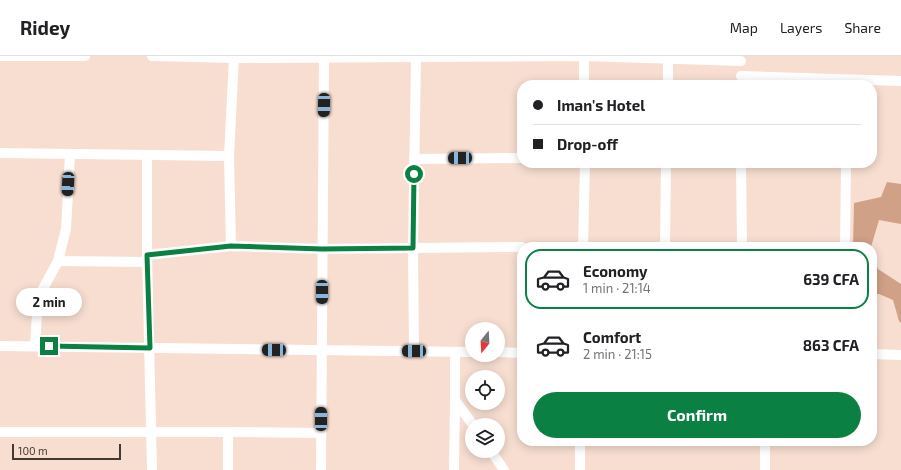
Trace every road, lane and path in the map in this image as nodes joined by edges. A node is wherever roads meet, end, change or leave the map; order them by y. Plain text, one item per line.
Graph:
1 (0, 56) edge
2 (85, 56) edge
3 (152, 56) edge
4 (416, 56) edge
5 (494, 56) edge
6 (584, 56) edge
7 (324, 57) edge
8 (234, 58) junction
9 (741, 58) edge
10 (668, 59) junction
11 (584, 80) edge
12 (668, 80) edge
13 (741, 80) edge
14 (877, 81) edge
15 (901, 81) edge
16 (0, 153) edge
17 (70, 154) junction
18 (147, 156) junction
19 (229, 156) junction
20 (517, 158) edge
21 (414, 159) junction
22 (585, 168) edge
23 (666, 168) edge
24 (742, 168) edge
25 (846, 168) edge
26 (583, 242) edge
27 (665, 242) edge
28 (742, 242) edge
29 (845, 242) edge
30 (231, 246) junction
31 (413, 248) junction
32 (517, 248) edge
33 (322, 249) junction
34 (147, 258) junction
35 (58, 261) junction
36 (0, 346) edge
37 (35, 346) junction
38 (150, 348) junction
39 (321, 350) junction
40 (414, 351) junction
41 (455, 352) junction
42 (465, 352) edge
43 (505, 352) edge
44 (517, 353) edge
45 (877, 354) edge
46 (901, 355) edge
47 (455, 400) junction
48 (468, 418) edge
49 (0, 432) edge
50 (152, 432) junction
51 (228, 432) junction
52 (321, 433) junction
53 (580, 446) edge
54 (765, 446) edge
55 (496, 458) edge
56 (152, 470) edge
57 (228, 470) edge
58 (321, 470) edge
59 (454, 470) edge
60 (504, 470) edge
61 (580, 470) edge
62 (765, 470) edge

1 - 2 street
3 - 8 street
4 - 5 street
4 - 7 street
4 - 21 street
5 - 6 street
6 - 10 street
6 - 11 street
7 - 8 street
7 - 33 street
8 - 19 street
9 - 10 street
9 - 13 street
10 - 12 street
14 - 15 street
16 - 17 street
17 - 18 street
17 - 35 street
18 - 19 street
18 - 34 street
19 - 30 street
20 - 21 street
21 - 31 street
22 - 26 street
23 - 27 street
24 - 28 street
25 - 29 street
30 - 33 street
30 - 34 street
31 - 32 street
31 - 33 street
31 - 40 street
33 - 39 street
34 - 35 street
34 - 38 street
35 - 37 street
36 - 37 street
37 - 38 street
38 - 39 street
38 - 50 street
39 - 40 street
39 - 52 street
40 - 41 street
41 - 42 street
41 - 47 street
43 - 44 street
45 - 46 street
47 - 48 street
47 - 59 street
49 - 50 street
50 - 51 street
50 - 56 street
51 - 52 street
51 - 57 street
52 - 58 street
53 - 61 street
54 - 62 street
55 - 60 street

